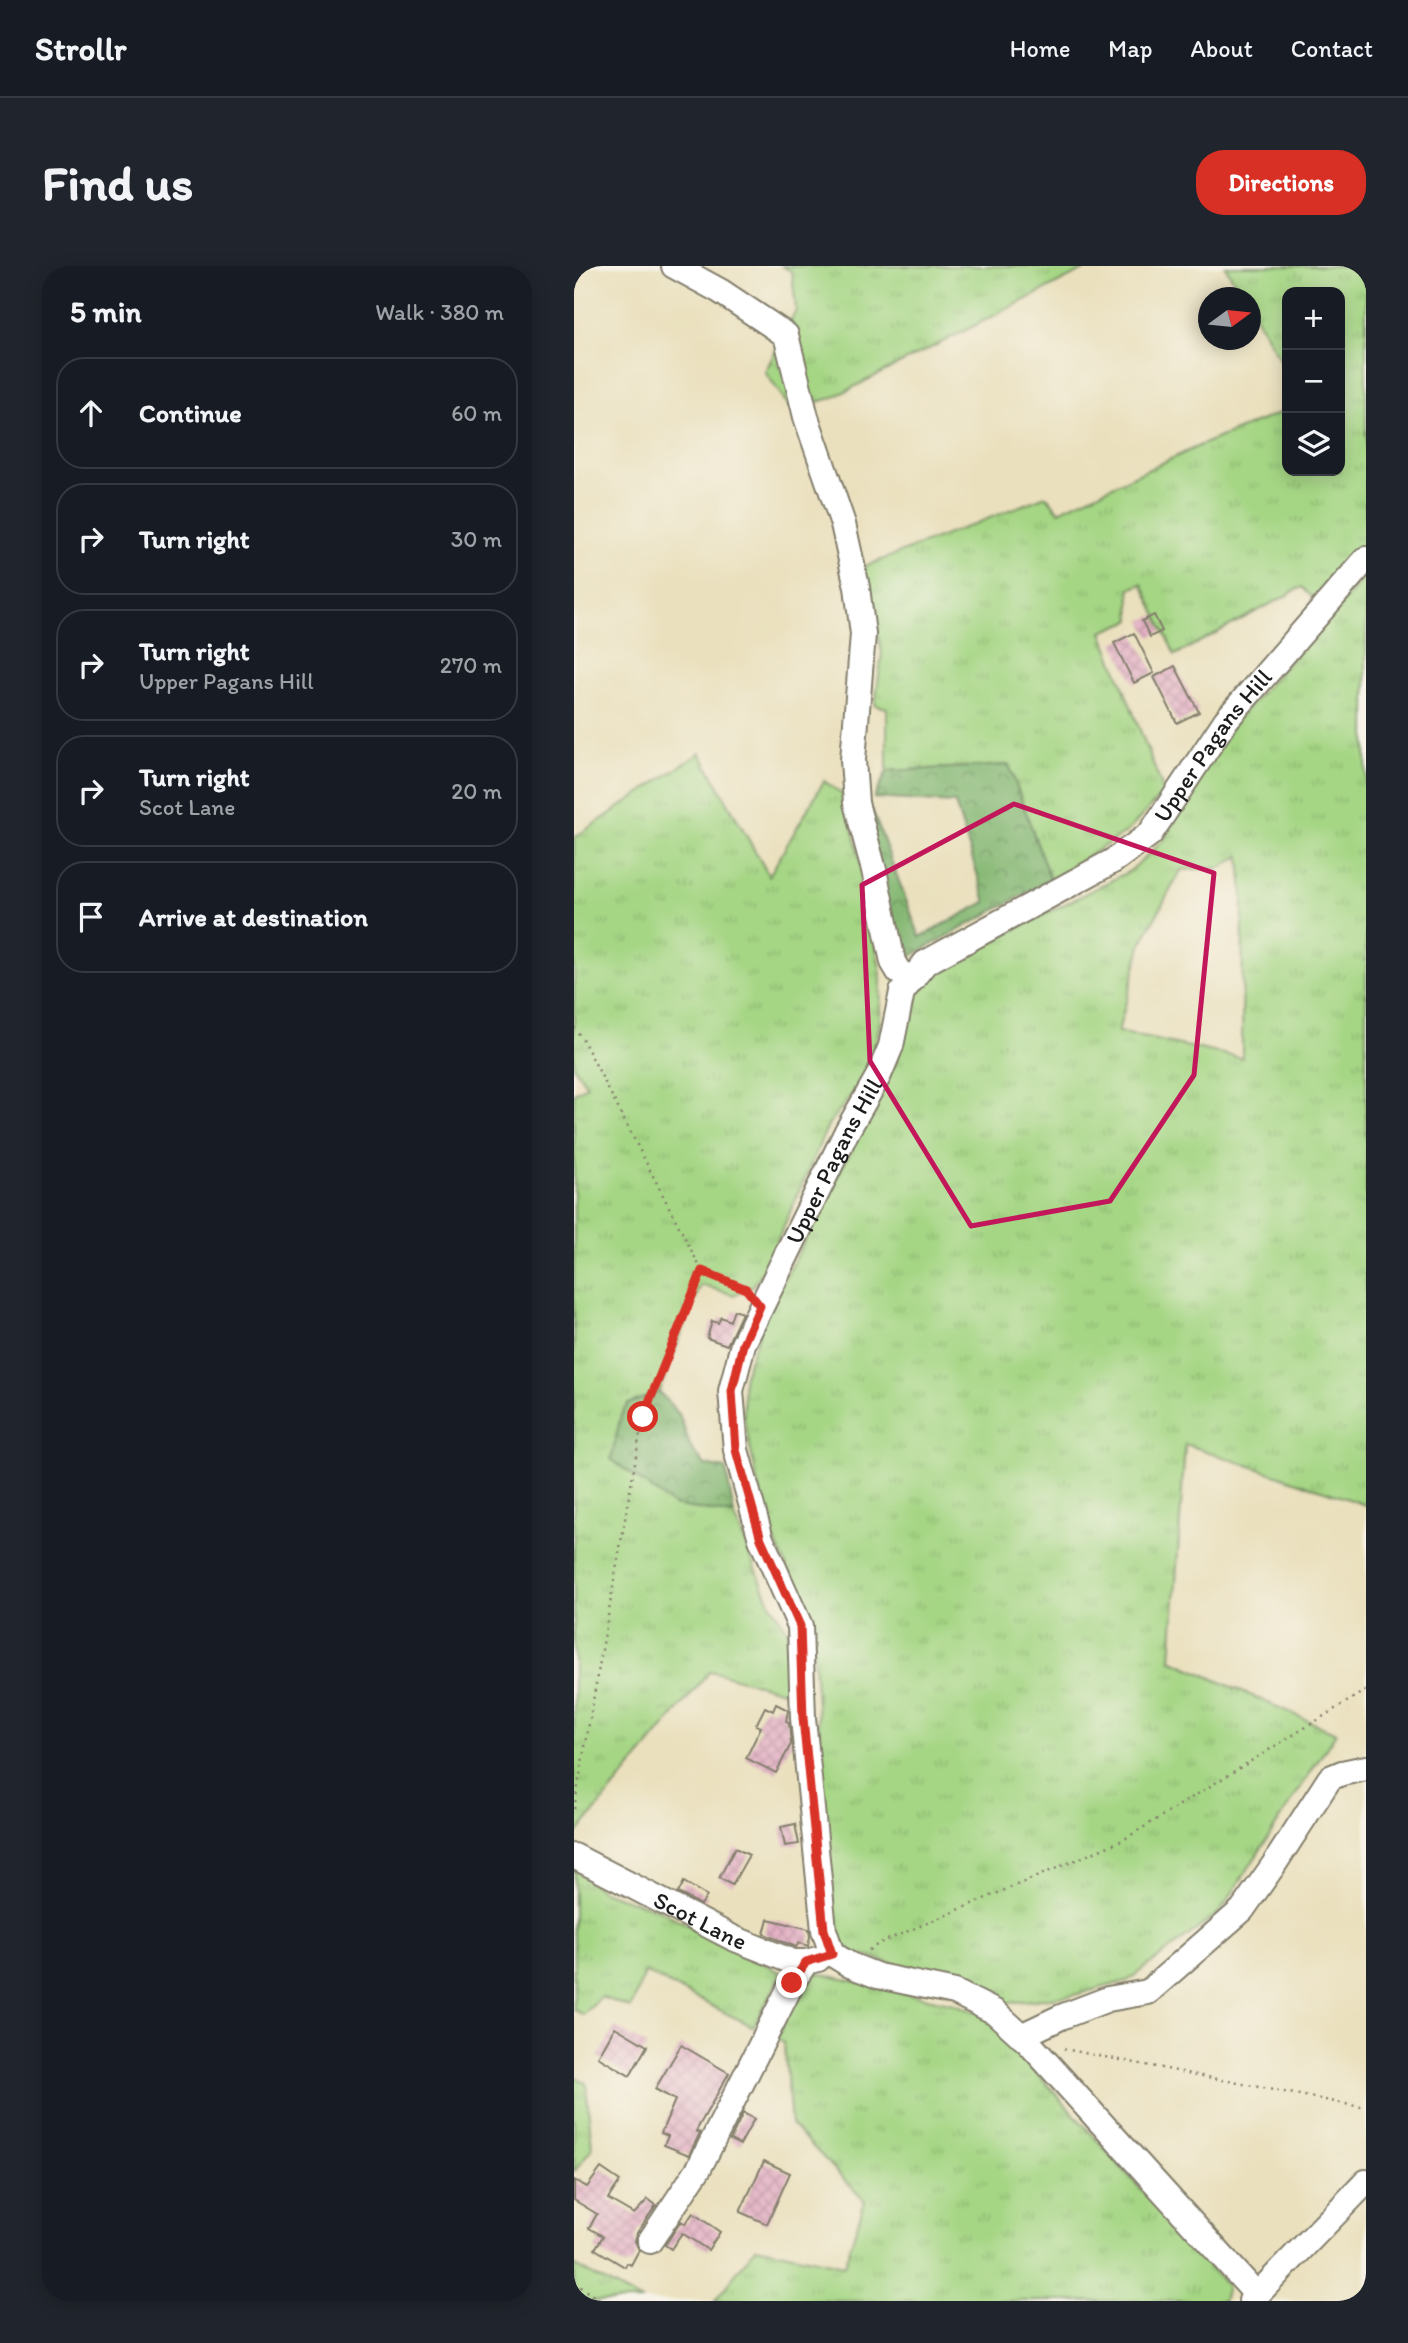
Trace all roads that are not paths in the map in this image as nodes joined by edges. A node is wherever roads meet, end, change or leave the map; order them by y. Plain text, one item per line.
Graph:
1 (674, 266) edge
2 (1366, 559) edge
3 (913, 979) junction
4 (1366, 1768) edge
5 (574, 1856) edge
6 (841, 1960) junction
7 (806, 1962) junction
8 (1024, 2039) junction
9 (1366, 2182) edge
10 (650, 2241) dead end
11 (1254, 2298) edge

1 - 3 street
2 - 3 street, Upper Pagans Hill
3 - 6 street, Upper Pagans Hill
4 - 8 street
5 - 7 street, Scot Lane
6 - 7 street
6 - 8 street
7 - 10 street
8 - 11 street
9 - 11 street

